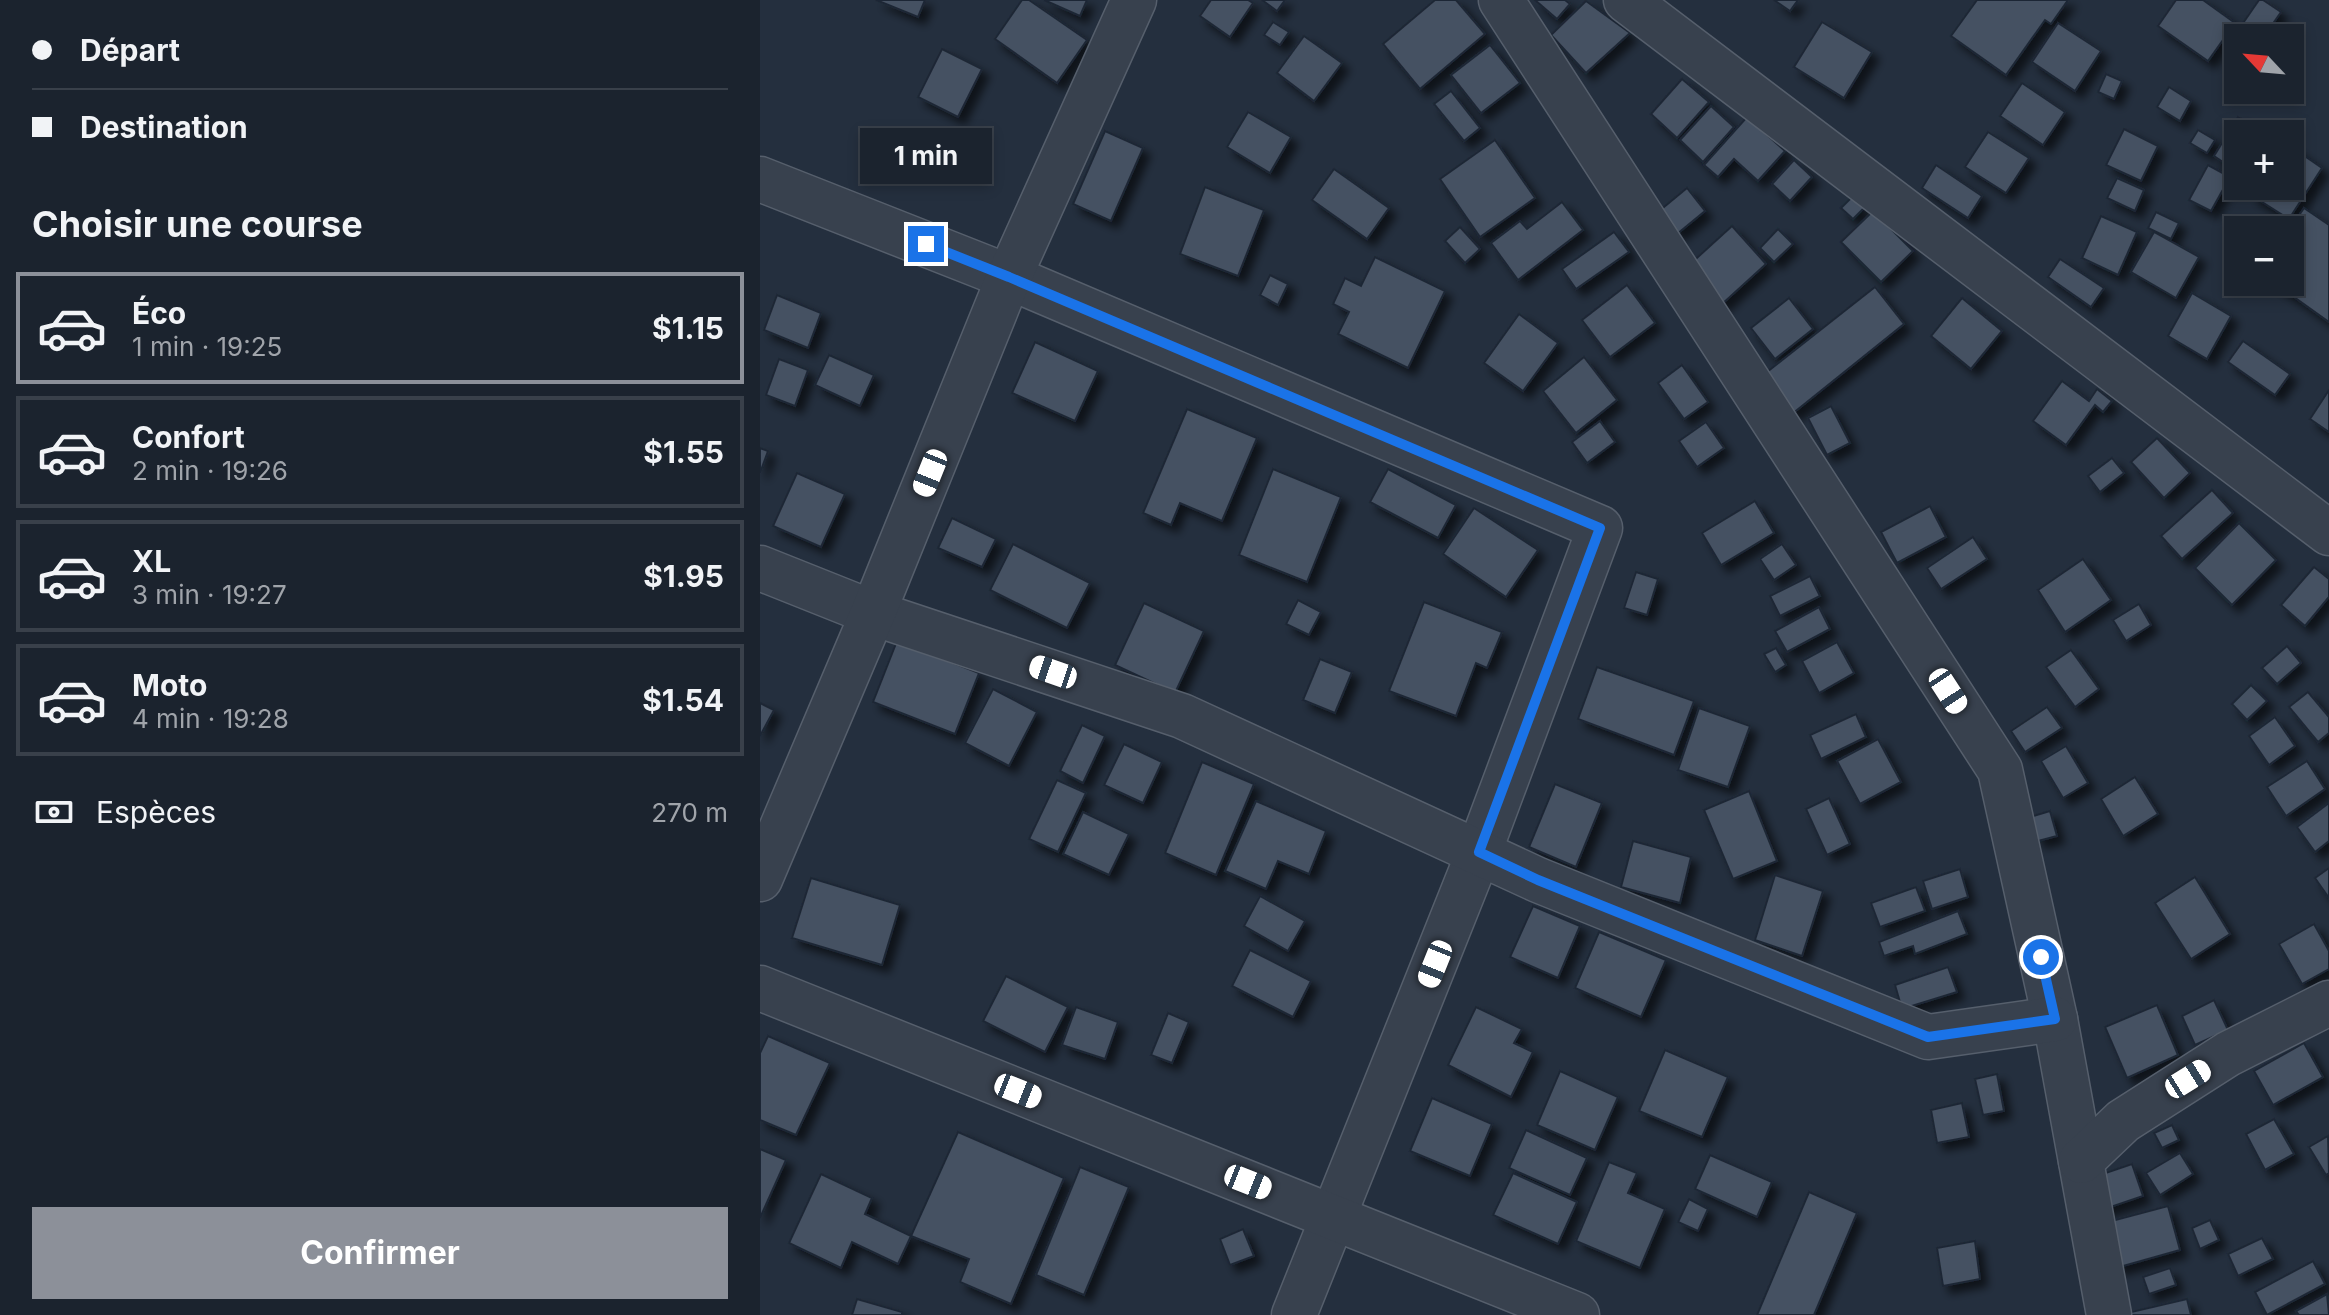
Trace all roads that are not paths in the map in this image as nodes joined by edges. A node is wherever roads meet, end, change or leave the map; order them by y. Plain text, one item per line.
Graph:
1 (1134, 0) edge
2 (1501, 0) edge
3 (1626, 0) edge
4 (760, 179) edge
5 (1009, 277) junction
6 (2329, 533) edge
7 (760, 568) edge
8 (873, 613) junction
9 (1479, 852) junction
10 (760, 879) edge
11 (760, 988) edge
12 (2329, 1003) edge
13 (2055, 1019) junction
14 (2081, 1161) junction
15 (1334, 1217) junction
16 (1294, 1315) edge
17 (1577, 1315) edge
18 (2109, 1315) edge

1 - 5 street
2 - 13 street
3 - 6 street
4 - 5 street
5 - 8 street
5 - 9 street
7 - 8 street
8 - 9 street
8 - 10 street
9 - 13 street
9 - 15 street
11 - 15 street
12 - 14 street
13 - 14 street
14 - 18 street
15 - 16 street
15 - 17 street

